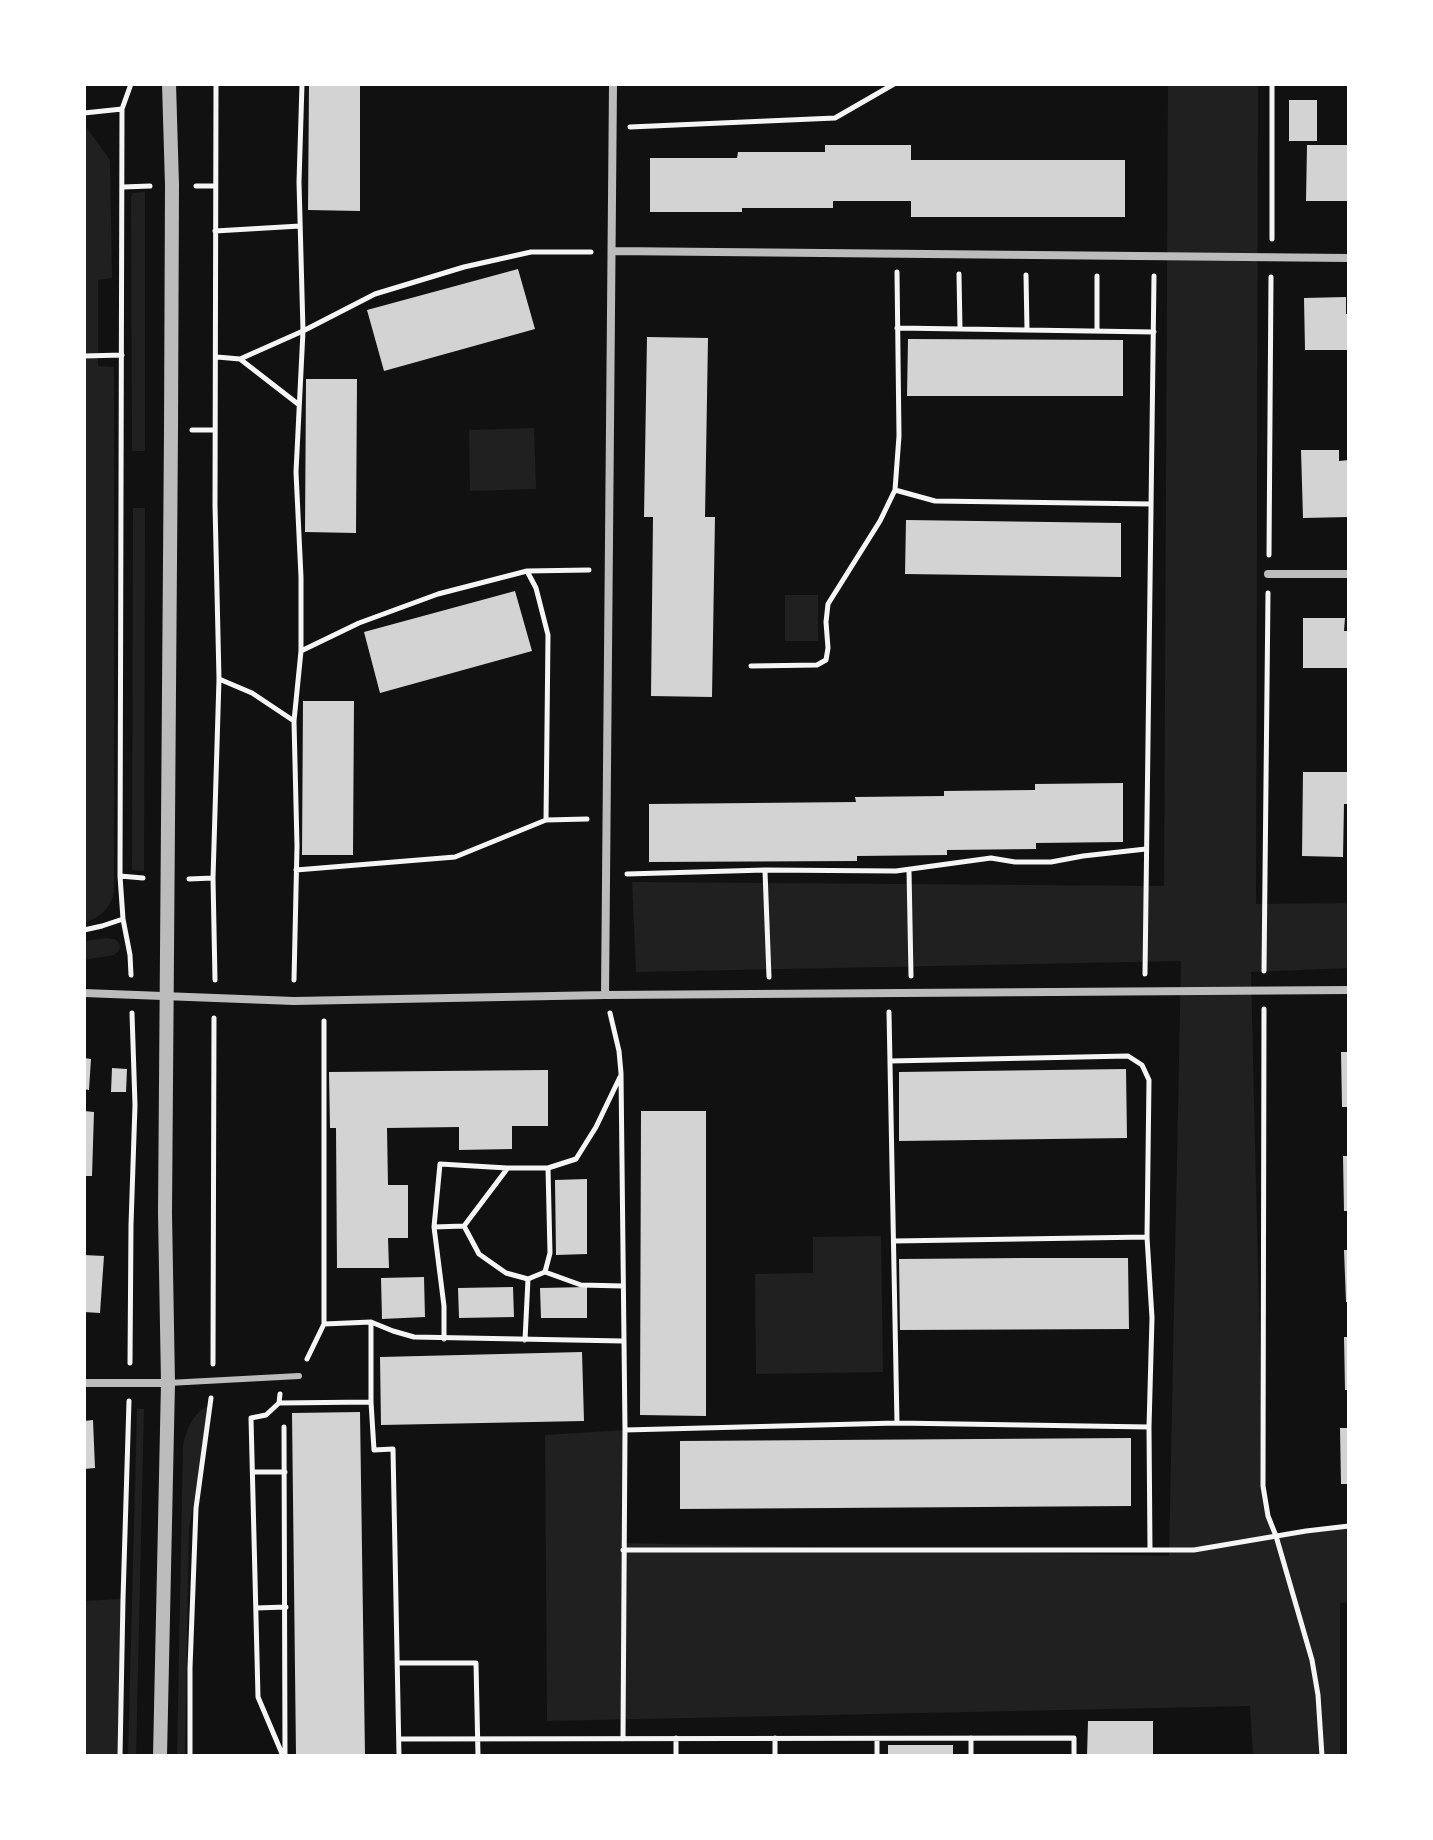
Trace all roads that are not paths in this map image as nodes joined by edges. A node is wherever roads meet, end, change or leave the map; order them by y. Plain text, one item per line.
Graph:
1 (169, 84) edge
2 (613, 84) edge
3 (612, 251) junction
4 (1349, 258) edge
5 (1268, 574) road end
6 (1349, 574) edge
7 (1349, 990) edge
8 (84, 993) edge
9 (605, 995) junction
10 (168, 996) junction
11 (299, 1376) road end
12 (84, 1383) edge
13 (168, 1383) junction
14 (160, 1756) edge

1 - 10 street
2 - 3 street
3 - 4 street
3 - 9 street
5 - 6 street
7 - 9 street
8 - 10 street
9 - 10 street
10 - 13 street
11 - 13 lane
12 - 13 street
13 - 14 street

